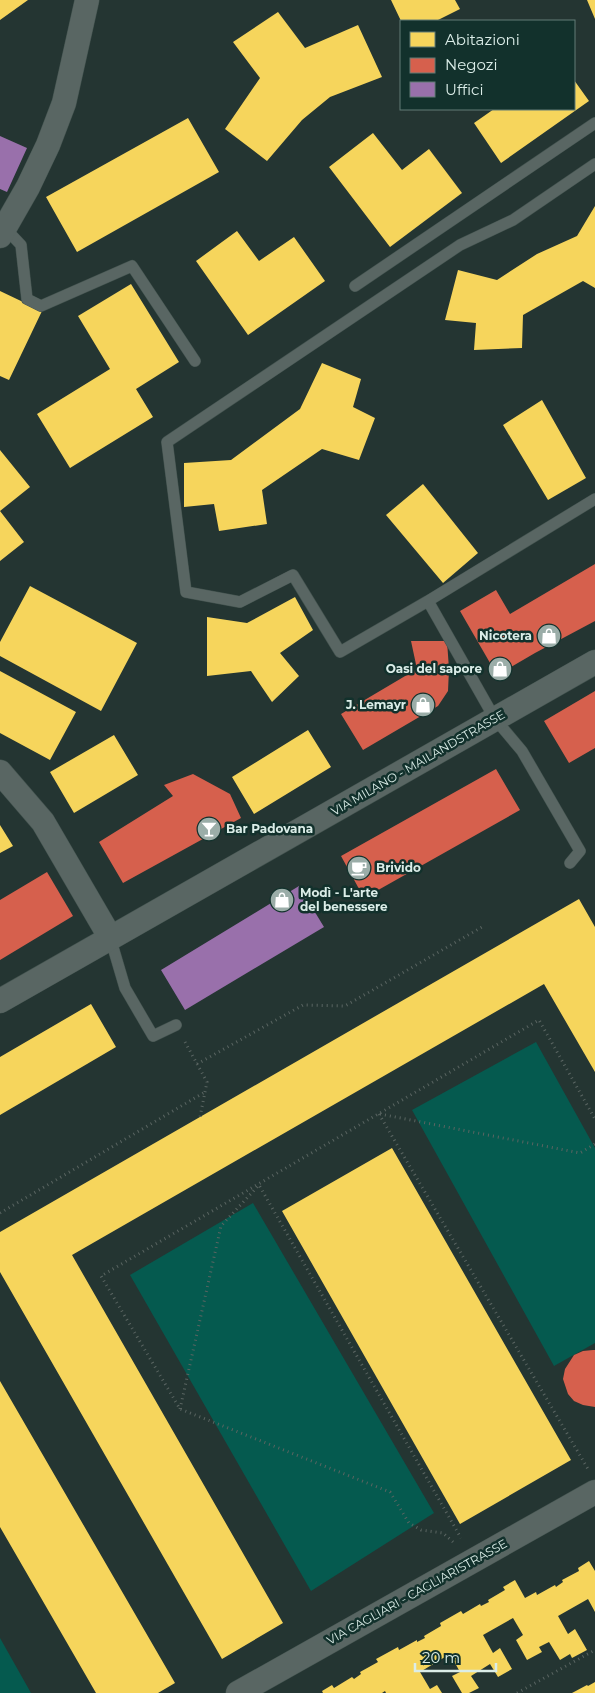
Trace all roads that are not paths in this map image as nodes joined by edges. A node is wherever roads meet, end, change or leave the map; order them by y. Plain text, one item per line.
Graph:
1 (87, 0) edge
2 (595, 123) edge
3 (595, 164) edge
4 (2, 232) edge
5 (355, 286) dead end
6 (195, 361) dead end
7 (595, 499) edge
8 (428, 601) junction
9 (595, 662) edge
10 (495, 719) junction
11 (0, 772) edge
12 (570, 863) dead end
13 (110, 937) junction
14 (0, 1001) edge
15 (176, 1025) road end
16 (593, 1484) edge
17 (238, 1693) edge

1 - 4 street
2 - 5 lane
3 - 8 lane
4 - 6 lane
7 - 8 lane
8 - 10 lane
9 - 10 street, VIA MILANO - MAILANDSTRASSE
10 - 12 lane
10 - 13 street, VIA MILANO - MAILANDSTRASSE
11 - 13 street
13 - 14 street, VIA MILANO - MAILANDSTRASSE
13 - 15 lane
16 - 17 street, VIA CAGLIARI - CAGLIARISTRASSE

